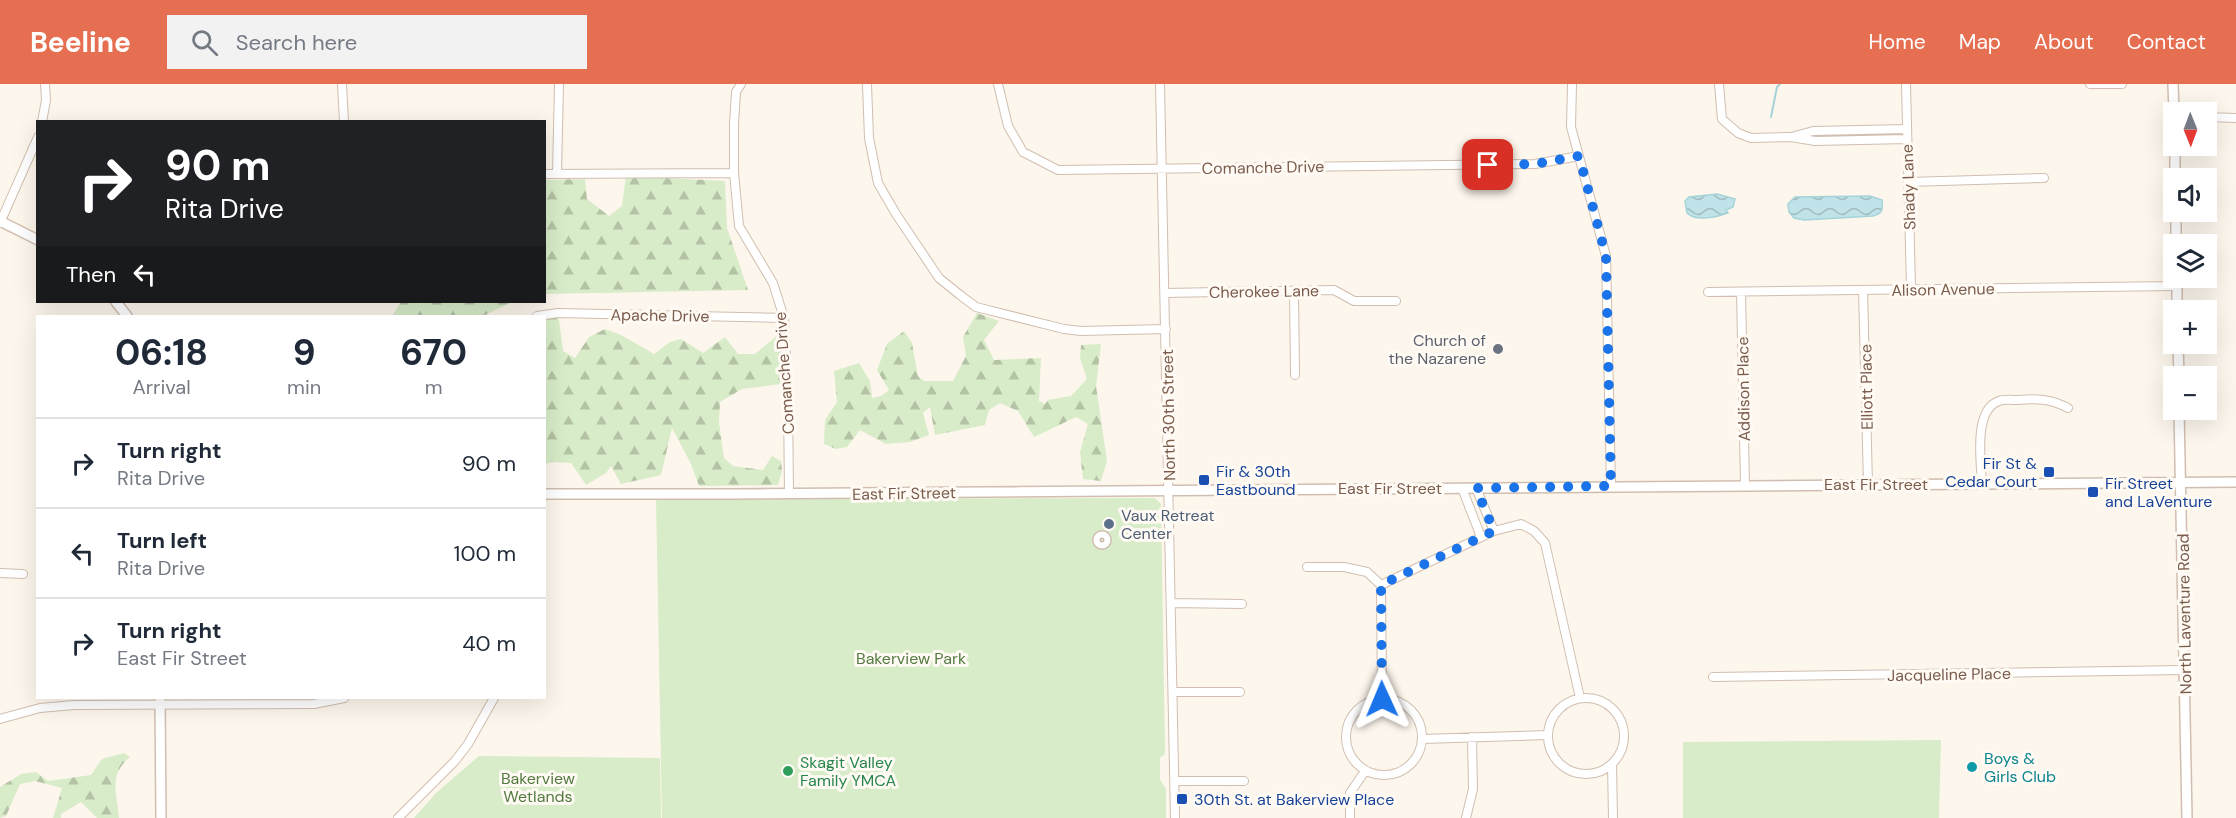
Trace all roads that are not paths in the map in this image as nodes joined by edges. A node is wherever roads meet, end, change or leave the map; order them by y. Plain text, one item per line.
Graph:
1 (45, 84) edge
2 (342, 84) edge
3 (559, 84) edge
4 (741, 84) edge
5 (867, 84) edge
6 (998, 84) edge
7 (1160, 84) edge
8 (1572, 84) edge
9 (1719, 84) edge
10 (1906, 84) edge
11 (2090, 84) edge
12 (2122, 84) edge
13 (2173, 84) edge
14 (2174, 102) edge
15 (2217, 117) edge
16 (2236, 118) edge
17 (42, 120) edge
18 (344, 120) edge
19 (1907, 129) junction
20 (1791, 137) junction
21 (1907, 139) junction
22 (36, 141) edge
23 (1579, 156) junction
24 (1161, 168) junction
25 (734, 173) junction
26 (546, 174) edge
27 (557, 174) junction
28 (2044, 178) dead end
29 (1908, 182) junction
30 (0, 222) edge
31 (36, 239) edge
32 (2163, 282) edge
33 (1911, 289) junction
34 (1863, 290) junction
35 (1294, 291) junction
36 (1708, 292) dead end
37 (1742, 292) junction
38 (1165, 293) junction
39 (1396, 301) dead end
40 (117, 303) edge
41 (126, 315) edge
42 (544, 315) edge
43 (784, 318) junction
44 (1166, 329) junction
45 (1295, 375) dead end
46 (2067, 408) dead end
47 (2179, 420) edge
48 (2181, 482) junction
49 (2236, 482) edge
50 (1868, 484) junction
51 (1982, 484) junction
52 (1611, 486) junction
53 (1745, 486) junction
54 (1462, 488) junction
55 (1476, 488) junction
56 (1169, 490) junction
57 (546, 494) edge
58 (789, 494) junction
59 (1494, 531) junction
60 (1481, 537) junction
61 (1307, 567) dead end
62 (0, 573) edge
63 (23, 574) dead end
64 (1381, 585) junction
65 (1172, 603) junction
66 (1242, 604) dead end
67 (2184, 670) junction
68 (1713, 677) dead end
69 (1174, 692) junction
70 (1240, 692) dead end
71 (1580, 698) junction
72 (339, 699) edge
73 (493, 699) edge
74 (1382, 699) junction
75 (269, 700) edge
76 (160, 701) edge
77 (0, 719) edge
78 (1548, 735) junction
79 (1472, 737) junction
80 (1422, 739) junction
81 (1612, 764) junction
82 (1365, 771) junction
83 (1175, 781) junction
84 (1244, 781) dead end
85 (161, 818) edge
86 (398, 818) edge
87 (1175, 818) edge
88 (1350, 818) edge
89 (1466, 818) edge
90 (1613, 818) edge
91 (2187, 818) edge

1 - 17 street
2 - 18 street
3 - 27 street
4 - 25 street, Comanche Drive
5 - 44 street
6 - 24 street, Comanche Drive
7 - 24 street, North 30th Street
8 - 23 street
9 - 20 street
10 - 19 street, Shady Lane
11 - 12 street
13 - 14 street
15 - 16 street
19 - 20 street
19 - 21 street, Shady Lane
20 - 21 street
21 - 29 street, Shady Lane
22 - 30 street
23 - 24 street, Comanche Drive
23 - 52 street
24 - 38 street, North 30th Street
25 - 27 street
25 - 43 street, Comanche Drive
26 - 27 street
28 - 29 street
29 - 33 street, Shady Lane
30 - 31 street
32 - 33 street, Alison Avenue
33 - 34 street, Alison Avenue
34 - 37 street, Alison Avenue
34 - 50 street, Elliott Place
35 - 38 street, Cherokee Lane
35 - 39 street, Cherokee Lane
35 - 45 street
36 - 37 street, Alison Avenue
37 - 53 street, Addison Place
38 - 44 street, North 30th Street
40 - 41 street
42 - 43 street, Apache Drive
43 - 58 street, Comanche Drive
44 - 56 street, North 30th Street
46 - 51 street
47 - 48 street, North Laventure Road
48 - 49 street, East Fir Street
48 - 51 street, East Fir Street
48 - 67 street, North Laventure Road
50 - 51 street, East Fir Street
50 - 53 street, East Fir Street
52 - 53 street, East Fir Street
52 - 55 street, East Fir Street
54 - 55 street, East Fir Street
54 - 56 street, East Fir Street
54 - 60 street
55 - 59 street
56 - 58 street, East Fir Street
56 - 65 street, North 30th Street
57 - 58 street, East Fir Street
59 - 60 street
59 - 71 street
60 - 64 street
61 - 64 street
62 - 63 street
64 - 74 street
65 - 66 street
65 - 69 street, North 30th Street
67 - 68 street, Jacqueline Place
67 - 91 street, North Laventure Road
69 - 70 street
69 - 83 street, North 30th Street
71 - 78 street
71 - 81 street
72 - 75 street
73 - 86 street
74 - 80 street
74 - 82 street
75 - 76 street
76 - 77 street
76 - 85 street
78 - 79 street
78 - 81 street
79 - 80 street
79 - 89 street
80 - 82 street
81 - 90 street
82 - 88 street
83 - 84 street
83 - 87 street, North 30th Street

